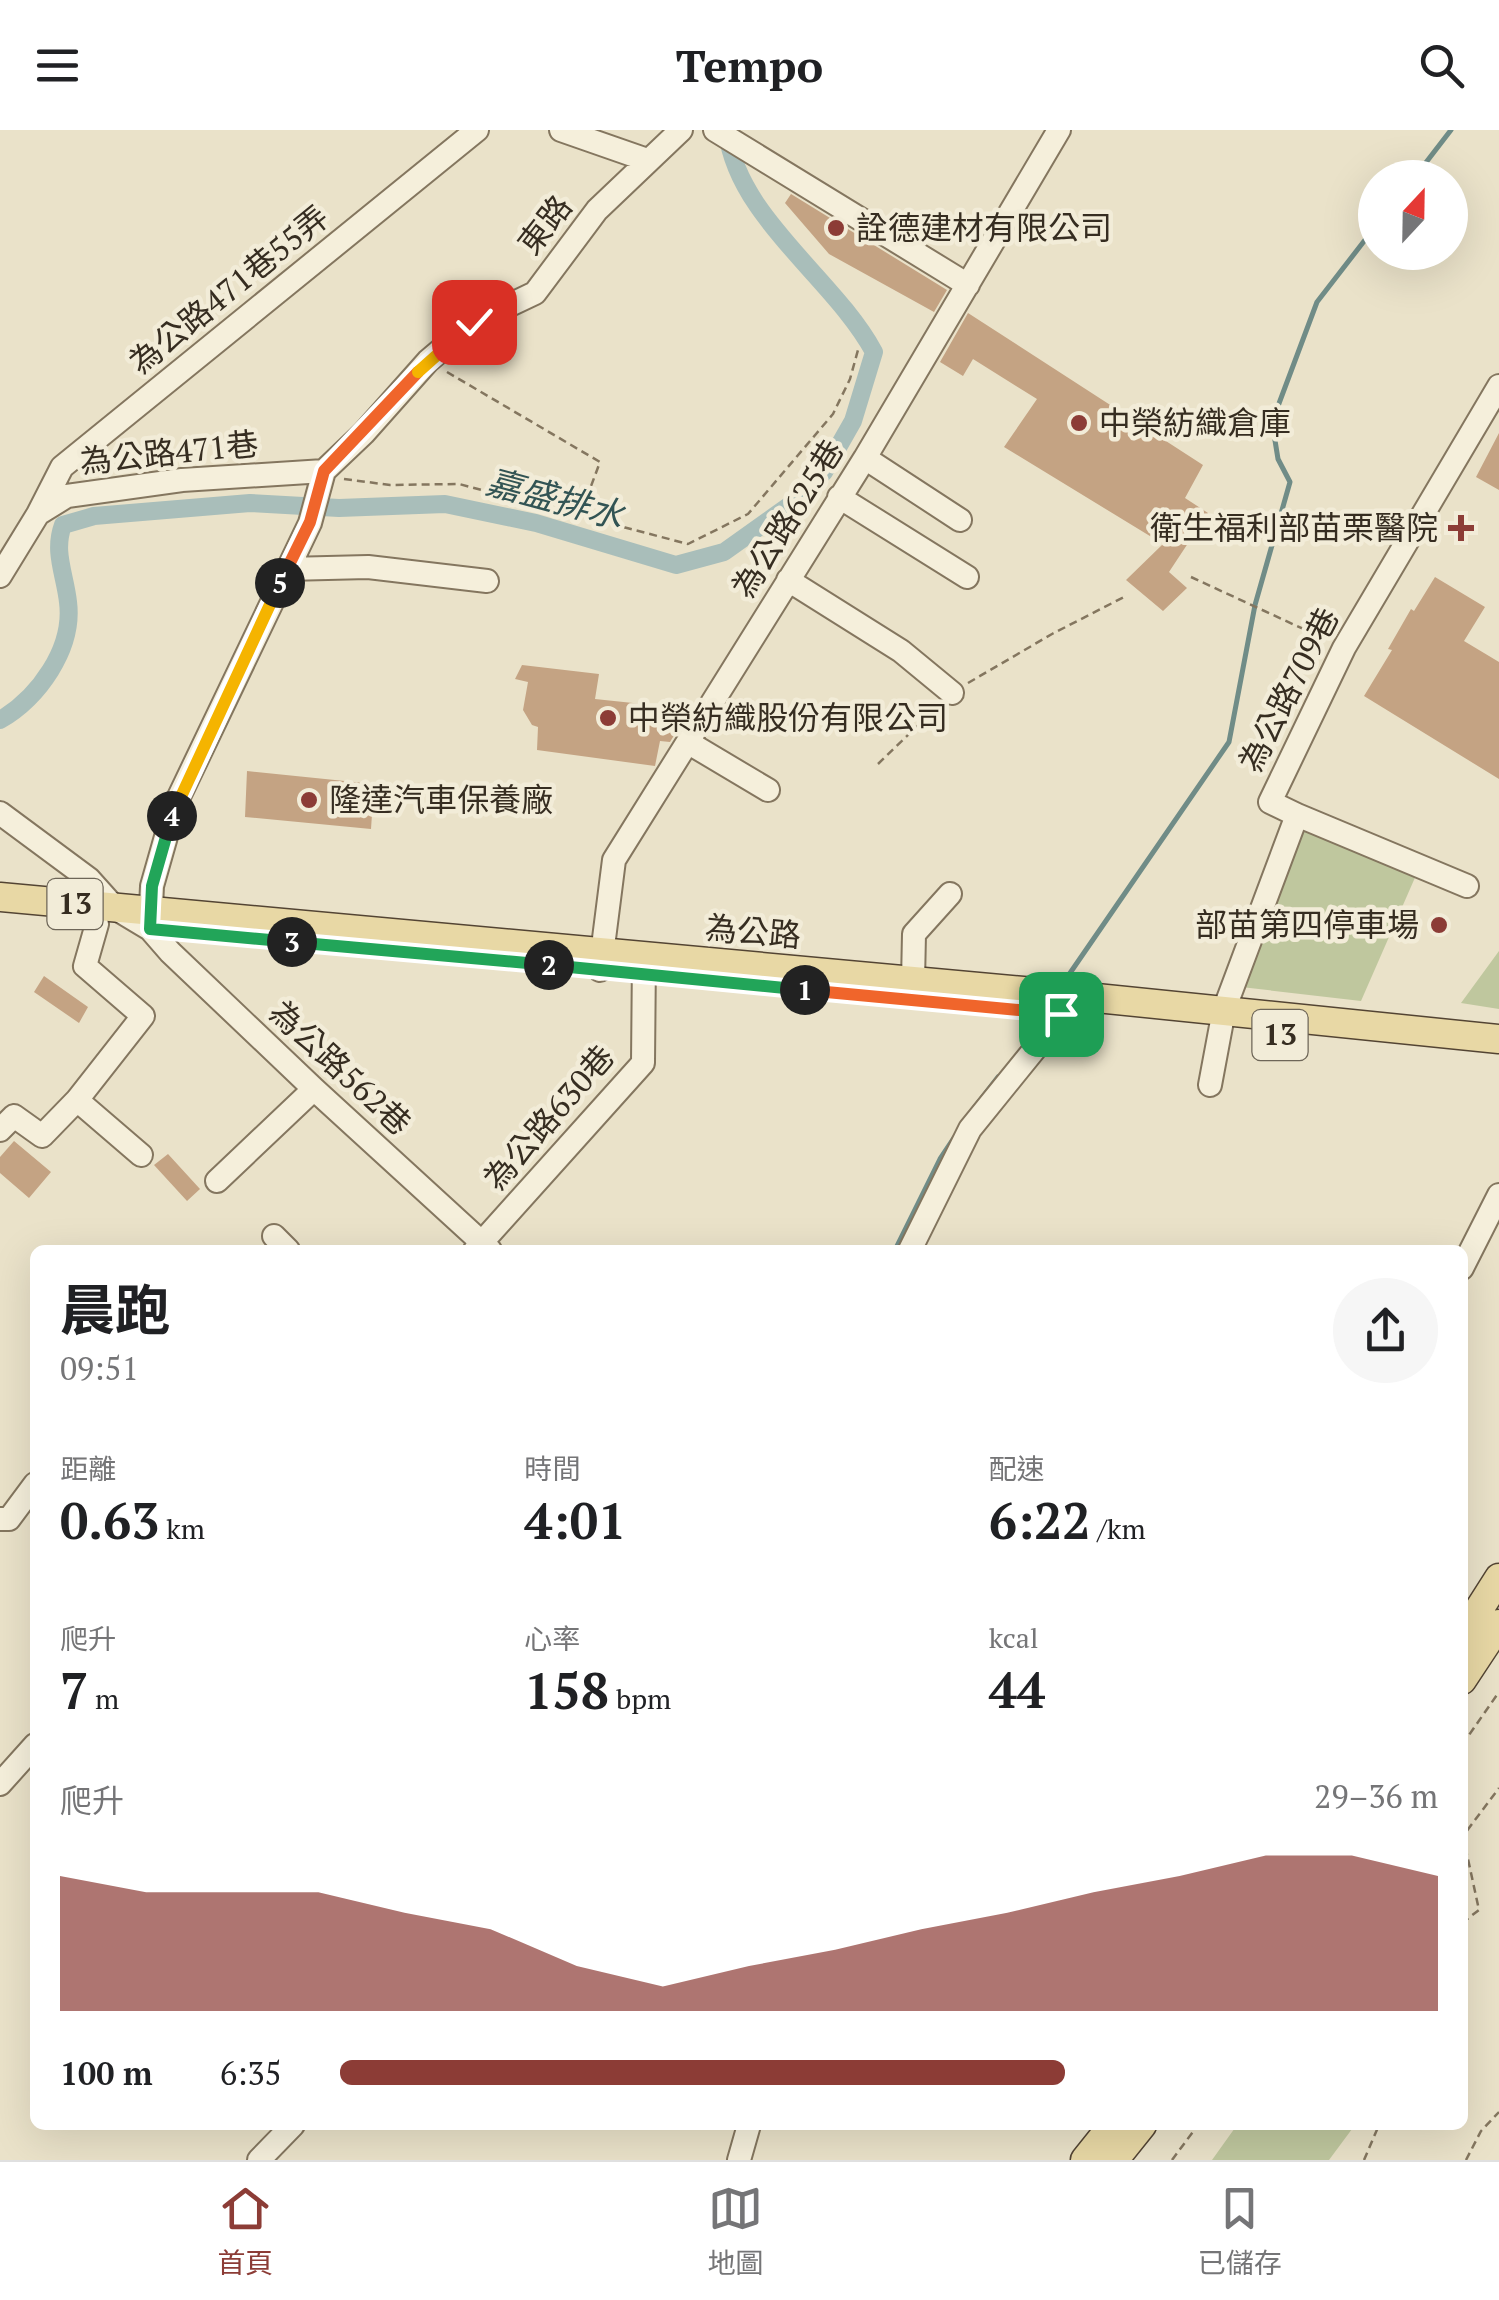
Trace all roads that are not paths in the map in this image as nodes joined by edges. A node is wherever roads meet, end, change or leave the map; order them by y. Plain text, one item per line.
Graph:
1 (477, 130) edge
2 (562, 130) edge
3 (681, 130) edge
4 (715, 130) edge
5 (1060, 130) edge
6 (647, 160) junction
7 (968, 285) junction
8 (1499, 386) edge
9 (865, 458) junction
10 (324, 471) junction
11 (839, 496) junction
12 (38, 514) junction
13 (960, 520) dead end
14 (288, 568) junction
15 (0, 576) edge
16 (967, 576) dead end
17 (788, 580) junction
18 (487, 581) dead end
19 (952, 693) road end
20 (689, 743) junction
21 (768, 790) dead end
22 (0, 813) edge
23 (1297, 814) junction
24 (1467, 886) dead end
25 (950, 894) dead end
26 (0, 896) edge
27 (0, 915) edge
28 (106, 916) junction
29 (150, 920) junction
30 (601, 961) junction
31 (643, 966) junction
32 (913, 981) junction
33 (1064, 1004) junction
34 (1222, 1020) junction
35 (1499, 1039) edge
36 (1499, 1056) edge
37 (1210, 1085) dead end
38 (314, 1089) junction
39 (77, 1100) junction
40 (0, 1130) edge
41 (141, 1154) dead end
42 (217, 1182) dead end
43 (1499, 1196) edge
44 (480, 1245) edge
45 (486, 1245) edge
46 (912, 1245) edge
47 (1468, 1256) edge
48 (30, 1491) edge
49 (0, 1519) edge
50 (1499, 1578) edge
51 (1499, 1624) edge
52 (1468, 1627) edge
53 (1468, 1671) edge
54 (30, 1751) edge
55 (0, 1784) edge
56 (287, 2130) edge
57 (748, 2130) edge
58 (1108, 2130) edge
59 (1138, 2130) edge
60 (260, 2160) edge
61 (739, 2160) edge
62 (1085, 2160) edge
63 (1114, 2160) edge

1 - 12 street, 為公路471巷55弄
2 - 6 street
3 - 6 street, 東路
4 - 7 street
5 - 7 street, 為公路625巷
6 - 10 street, 東路
7 - 9 street, 為公路625巷
8 - 23 street, 為公路709巷
9 - 11 street, 為公路625巷
9 - 13 street
10 - 12 street, 為公路471巷
10 - 14 street
11 - 16 street
11 - 17 street, 為公路625巷
12 - 15 street
14 - 18 street
14 - 29 street
17 - 19 street
17 - 20 street, 為公路625巷
20 - 21 street
20 - 30 street, 為公路625巷
22 - 28 street
23 - 24 street
23 - 34 street, 為公路709巷
25 - 32 street
26 - 28 main road, 為公路 / 13
27 - 28 main road, 為公路 / 13
28 - 29 main road, 為公路 / 13
28 - 39 street
29 - 30 main road, 為公路 / 13
29 - 38 street, 為公路562巷
30 - 31 main road, 為公路 / 13
31 - 32 main road, 為公路 / 13
31 - 33 main road, 為公路 / 13
31 - 45 street, 為公路630巷
32 - 33 main road, 為公路 / 13
33 - 34 main road, 為公路 / 13
33 - 46 street
34 - 35 main road, 為公路 / 13
34 - 36 main road, 為公路 / 13
34 - 37 street, 為公路709巷
38 - 42 street
38 - 44 street, 為公路562巷
39 - 40 street
39 - 41 street
43 - 47 street
48 - 49 street
50 - 52 main road
51 - 53 main road
54 - 55 street
56 - 60 street
57 - 61 street
58 - 62 main road
59 - 63 main road

